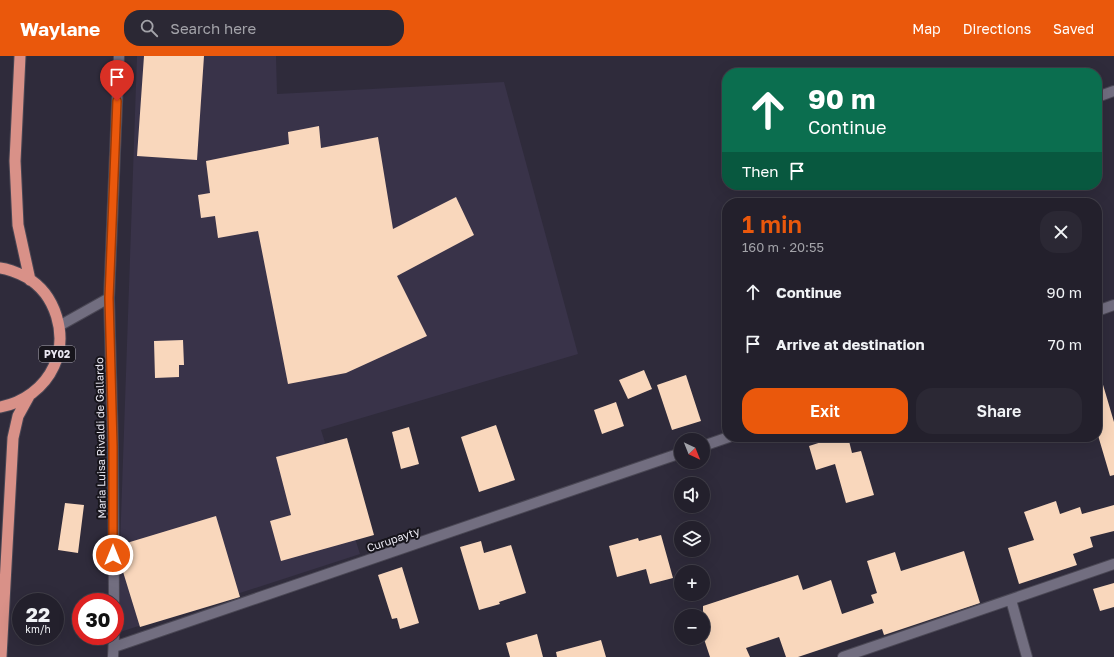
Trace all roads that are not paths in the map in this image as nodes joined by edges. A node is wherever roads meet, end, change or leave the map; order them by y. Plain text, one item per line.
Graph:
1 (20, 56) edge
2 (119, 56) edge
3 (1114, 91) edge
4 (1102, 95) edge
5 (0, 268) edge
6 (30, 280) junction
7 (109, 298) junction
8 (1114, 306) edge
9 (1102, 310) edge
10 (59, 326) junction
11 (28, 396) junction
12 (0, 408) edge
13 (722, 439) edge
14 (710, 444) edge
15 (674, 455) edge
16 (1114, 564) edge
17 (114, 593) edge
18 (1011, 600) junction
19 (114, 652) edge
20 (1, 657) edge
21 (843, 657) edge
22 (1027, 657) edge

1 - 6 highway
2 - 7 street, Maria Luisa Rivaldi de Gallardo
3 - 4 street
5 - 6 highway, PY02
6 - 10 highway, PY02
7 - 10 street
7 - 17 street, Maria Luisa Rivaldi de Gallardo
8 - 9 street
10 - 11 highway, PY02
11 - 12 highway, PY02
11 - 20 highway, PY02
13 - 14 street
15 - 19 street, Curupayty
16 - 18 street
18 - 21 street
18 - 22 street

